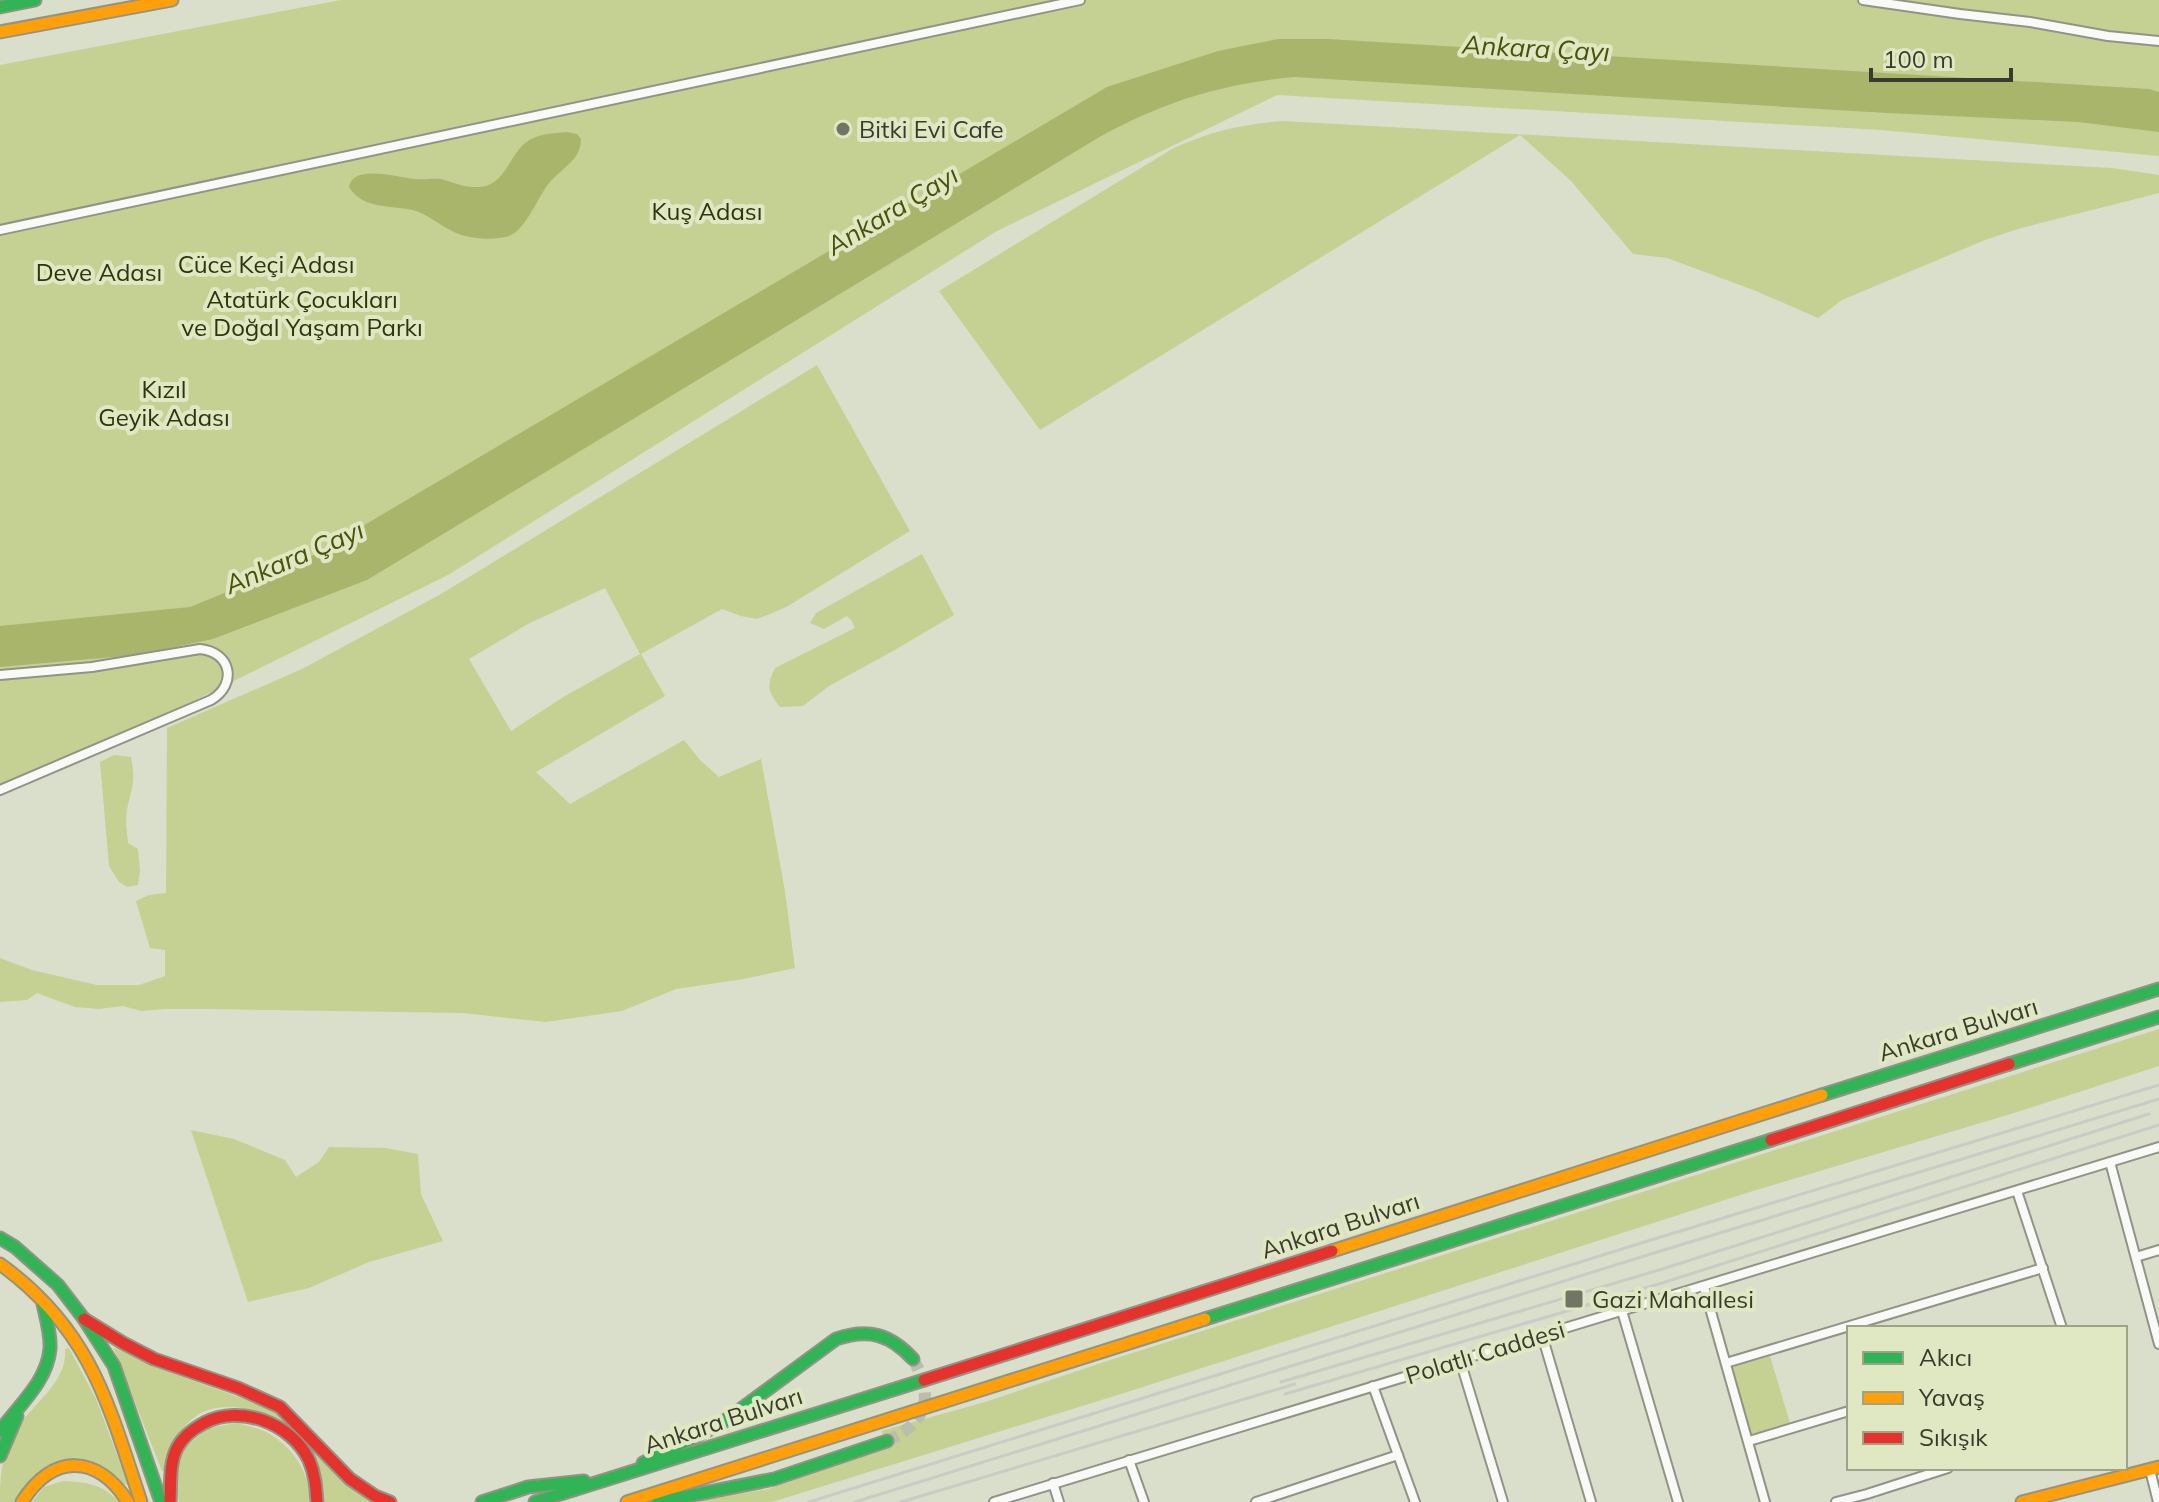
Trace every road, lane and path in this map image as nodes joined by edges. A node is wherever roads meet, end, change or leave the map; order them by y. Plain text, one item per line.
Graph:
1 (35, 0) edge
2 (172, 0) edge
3 (1080, 0) edge
4 (1863, 0) edge
5 (0, 7) edge
6 (0, 32) edge
7 (2159, 41) edge
8 (0, 230) edge
9 (0, 675) edge
10 (0, 790) edge
11 (2159, 989) edge
12 (2159, 1017) edge
13 (2159, 1147) edge
14 (2110, 1162) junction
15 (2017, 1191) junction
16 (0, 1238) edge
17 (2159, 1250) edge
18 (2136, 1257) junction
19 (0, 1264) edge
20 (2043, 1268) junction
21 (1704, 1287) junction
22 (43, 1301) junction
23 (1622, 1311) junction
24 (84, 1319) junction
25 (1849, 1326) edge
26 (2061, 1326) edge
27 (1847, 1327) edge
28 (1542, 1335) junction
29 (2159, 1344) edge
30 (913, 1359) tunnel mouth
31 (1460, 1360) junction
32 (1726, 1363) junction
33 (1373, 1386) junction
34 (25, 1399) junction
35 (1847, 1412) edge
36 (0, 1431) edge
37 (887, 1441) tunnel mouth
38 (1749, 1441) junction
39 (1398, 1455) junction
40 (0, 1456) edge
41 (1129, 1460) junction
42 (2154, 1468) edge
43 (1943, 1470) edge
44 (2103, 1470) edge
45 (612, 1478) junction
46 (2106, 1481) junction
47 (1053, 1483) junction
48 (1868, 1498) edge
49 (22, 1502) edge
50 (128, 1502) edge
51 (141, 1502) edge
52 (161, 1502) edge
53 (170, 1502) edge
54 (317, 1502) edge
55 (390, 1502) edge
56 (482, 1502) edge
57 (535, 1502) edge
58 (627, 1502) edge
59 (658, 1502) edge
60 (994, 1502) edge
61 (1059, 1502) edge
62 (1144, 1502) edge
63 (1256, 1502) edge
64 (1415, 1502) edge
65 (1503, 1502) edge
66 (1591, 1502) edge
67 (1678, 1502) edge
68 (1765, 1502) edge
69 (1836, 1502) edge
70 (2022, 1502) edge
71 (2158, 1502) edge

1 - 5 main road
2 - 6 main road
3 - 8 street
4 - 7 street
9 - 10 street
11 - 45 main road, Ankara Bulvarı
12 - 58 main road, Ankara Bulvarı
13 - 14 street, Polatlı Caddesi
14 - 15 street, Polatlı Caddesi
14 - 18 street
15 - 20 street
15 - 21 street, Polatlı Caddesi
16 - 24 main road
17 - 18 street
18 - 29 street
19 - 22 main road
20 - 25 street
20 - 26 street
21 - 23 street, Polatlı Caddesi
21 - 32 street
22 - 34 main road
22 - 51 main road
23 - 28 street, Polatlı Caddesi
23 - 67 street
24 - 52 main road
24 - 55 main road
27 - 32 street
28 - 31 street, Polatlı Caddesi
28 - 66 street
30 - 45 main road
31 - 33 street, Polatlı Caddesi
31 - 65 street
32 - 38 street
33 - 39 street
33 - 41 street, Polatlı Caddesi
34 - 36 main road
34 - 40 main road
35 - 38 street
37 - 59 main road
38 - 68 street
39 - 63 street
39 - 64 street
41 - 47 street, Polatlı Caddesi
41 - 62 street
42 - 46 main road
42 - 71 street
43 - 48 street
44 - 46 street
45 - 56 main road
45 - 57 main road, Ankara Bulvarı
46 - 70 main road
47 - 60 street, Polatlı Caddesi
47 - 61 street
48 - 69 street
49 - 50 main road
53 - 54 main road

